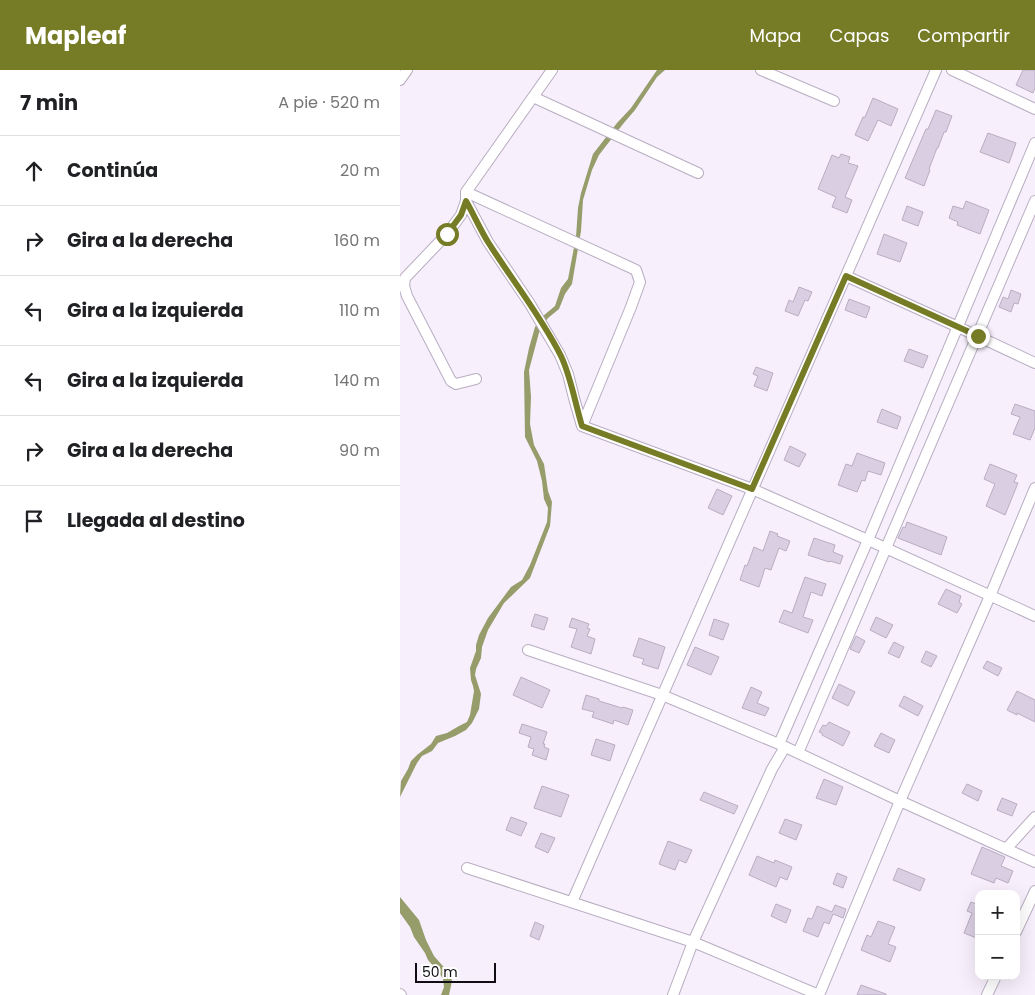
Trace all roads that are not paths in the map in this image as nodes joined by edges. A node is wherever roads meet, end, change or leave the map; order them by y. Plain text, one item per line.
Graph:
1 (407, 70) edge
2 (552, 70) edge
3 (761, 70) edge
4 (936, 70) edge
5 (952, 70) edge
6 (400, 80) edge
7 (533, 97) junction
8 (834, 101) dead end
9 (1035, 109) edge
10 (1035, 143) edge
11 (698, 173) dead end
12 (466, 196) junction
13 (1035, 201) edge
14 (846, 276) junction
15 (958, 326) junction
16 (978, 336) junction
17 (1035, 363) edge
18 (476, 379) dead end
19 (582, 426) junction
20 (1035, 488) edge
21 (752, 489) junction
22 (868, 540) junction
23 (886, 548) junction
24 (990, 596) junction
25 (1035, 616) edge
26 (528, 650) dead end
27 (662, 696) junction
28 (782, 745) junction
29 (798, 753) junction
30 (900, 801) junction
31 (1035, 818) edge
32 (1006, 849) junction
33 (1035, 862) edge
34 (468, 868) dead end
35 (1035, 891) edge
36 (572, 902) junction
37 (1020, 923) edge
38 (693, 942) junction
39 (994, 980) edge
40 (673, 995) edge
41 (819, 995) edge
42 (987, 995) edge

1 - 6 street
2 - 7 street
3 - 8 street
4 - 14 street
5 - 9 street
7 - 11 street
7 - 12 street
10 - 15 street
12 - 18 street
12 - 19 street
12 - 19 street
13 - 16 street
14 - 15 street
14 - 21 street
15 - 16 street
15 - 22 street
16 - 17 street
16 - 23 street
19 - 21 street
20 - 24 street
21 - 22 street
21 - 27 street
22 - 23 street
22 - 28 street
23 - 24 street
23 - 29 street
24 - 25 street
24 - 30 street
26 - 27 street
27 - 28 street
27 - 36 street
28 - 29 street
28 - 38 street
29 - 30 street
30 - 32 street
30 - 41 street
31 - 32 street
32 - 33 street
34 - 36 street
35 - 37 street
36 - 38 street
38 - 40 street
38 - 41 street
39 - 42 street

